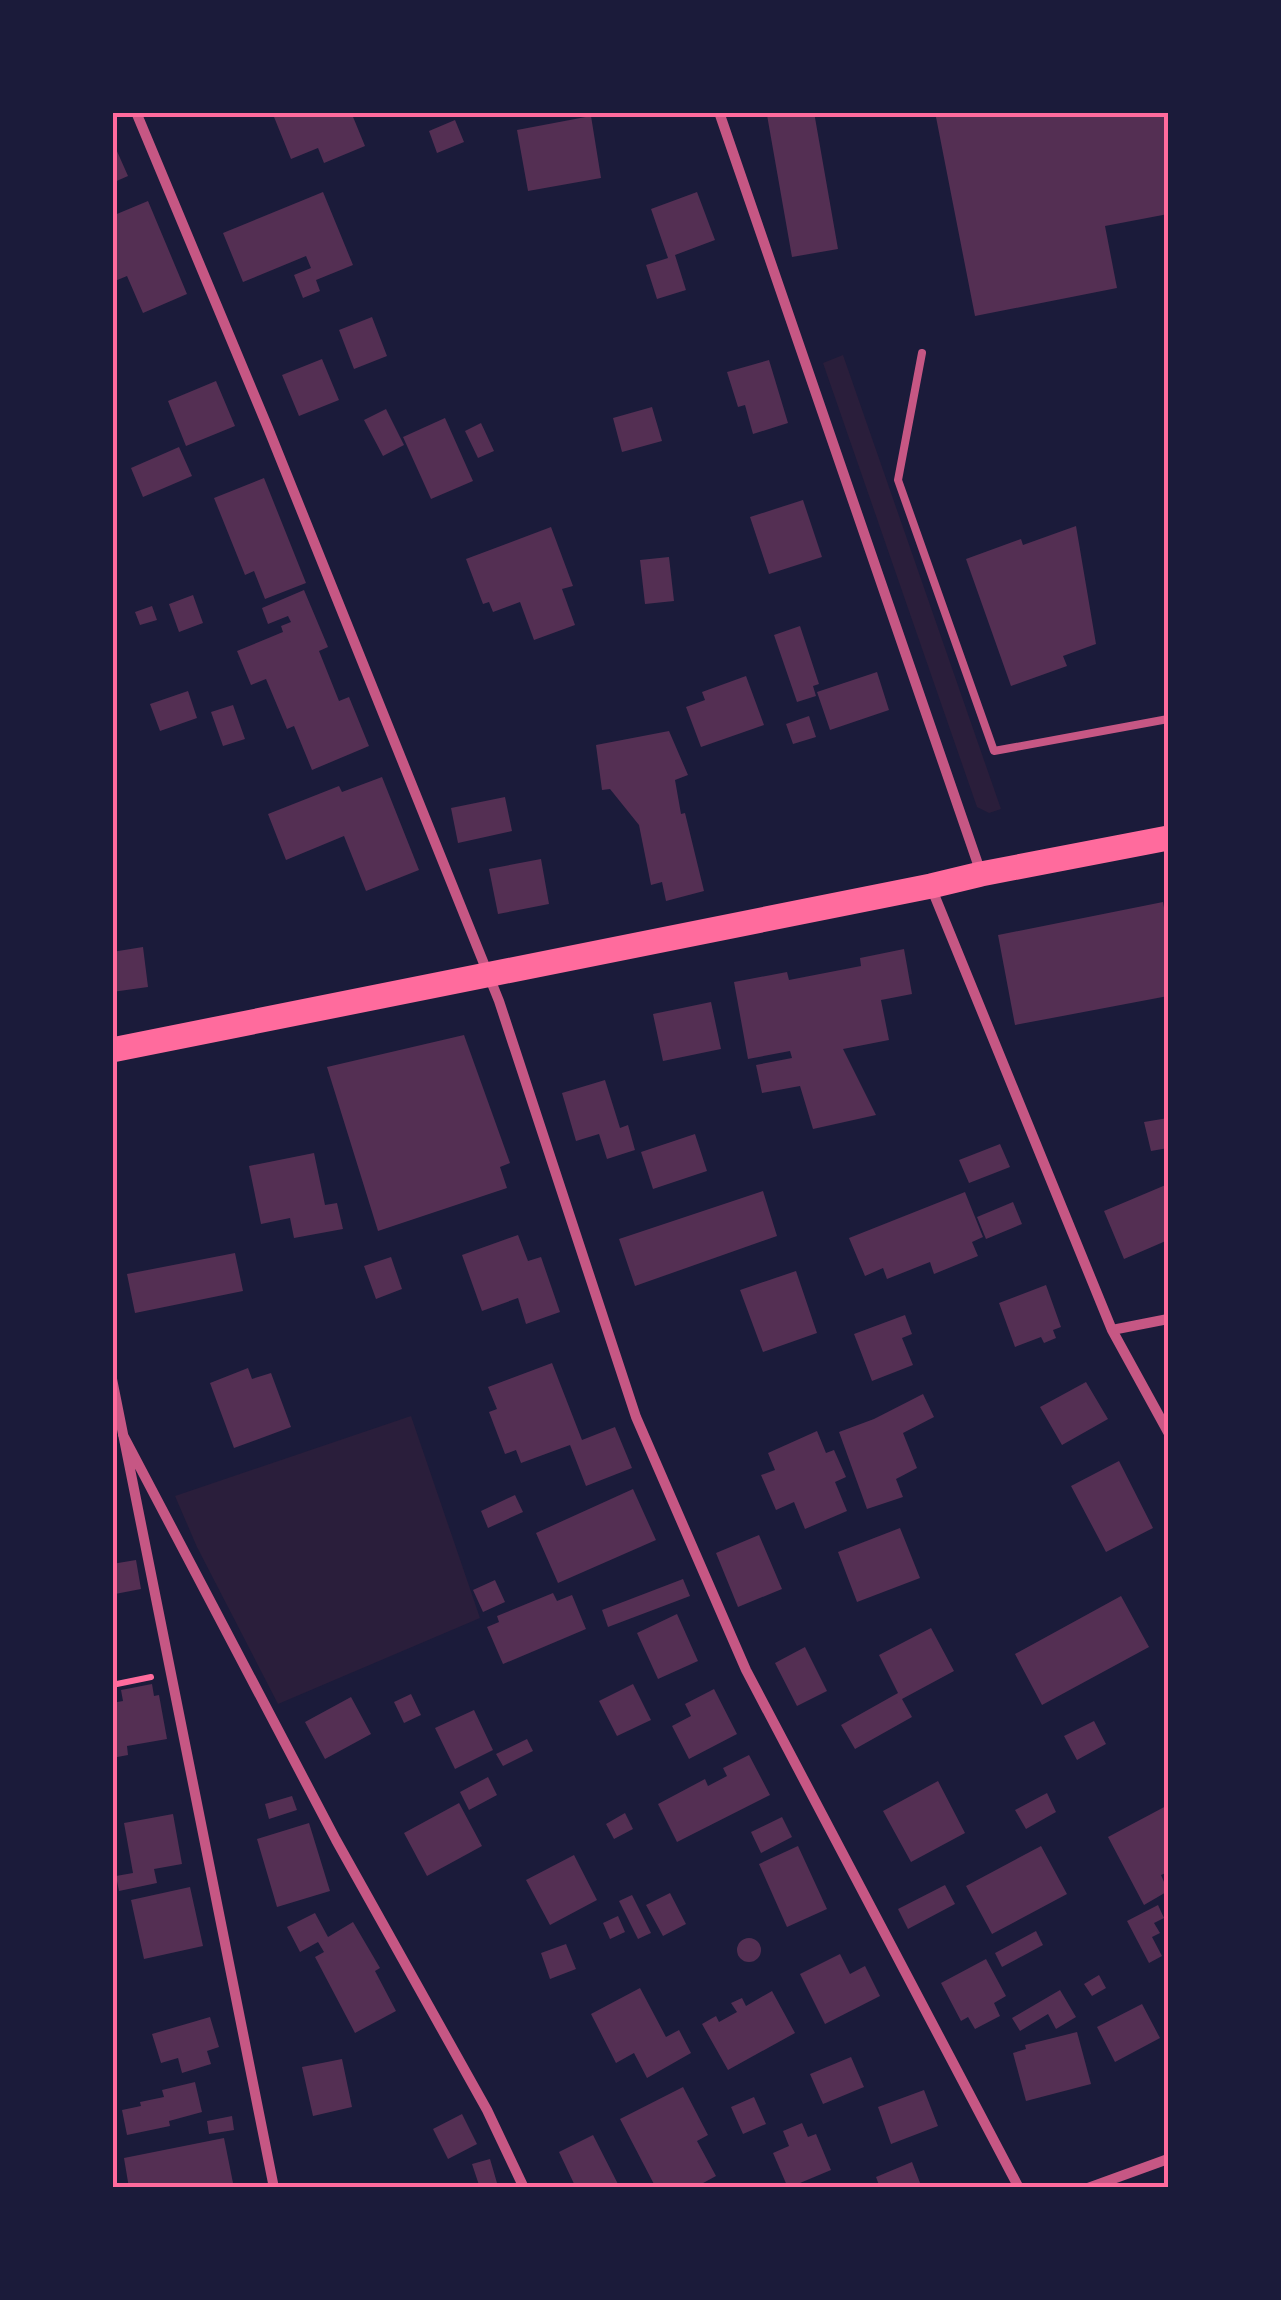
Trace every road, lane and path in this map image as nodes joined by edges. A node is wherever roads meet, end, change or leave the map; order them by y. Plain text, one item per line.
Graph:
1 (136, 112) edge
2 (719, 112) edge
3 (922, 353) dead end
4 (1168, 719) edge
5 (1168, 838) edge
6 (981, 874) junction
7 (930, 886) junction
8 (488, 974) junction
9 (112, 1050) edge
10 (1168, 1320) edge
11 (1112, 1330) junction
12 (112, 1379) edge
13 (1168, 1432) edge
14 (123, 1434) junction
15 (172, 1673) junction
16 (112, 1684) edge
17 (1168, 2159) edge
18 (274, 2188) edge
19 (524, 2188) edge
20 (1020, 2188) edge
21 (1088, 2188) edge

1 - 8 street
2 - 6 street
3 - 4 lane
5 - 6 main road
6 - 7 main road
7 - 8 main road
7 - 11 street
8 - 9 main road
8 - 20 street
10 - 11 street
11 - 13 street
12 - 14 street
14 - 15 street
14 - 19 street
15 - 16 path
15 - 18 street
17 - 21 street

